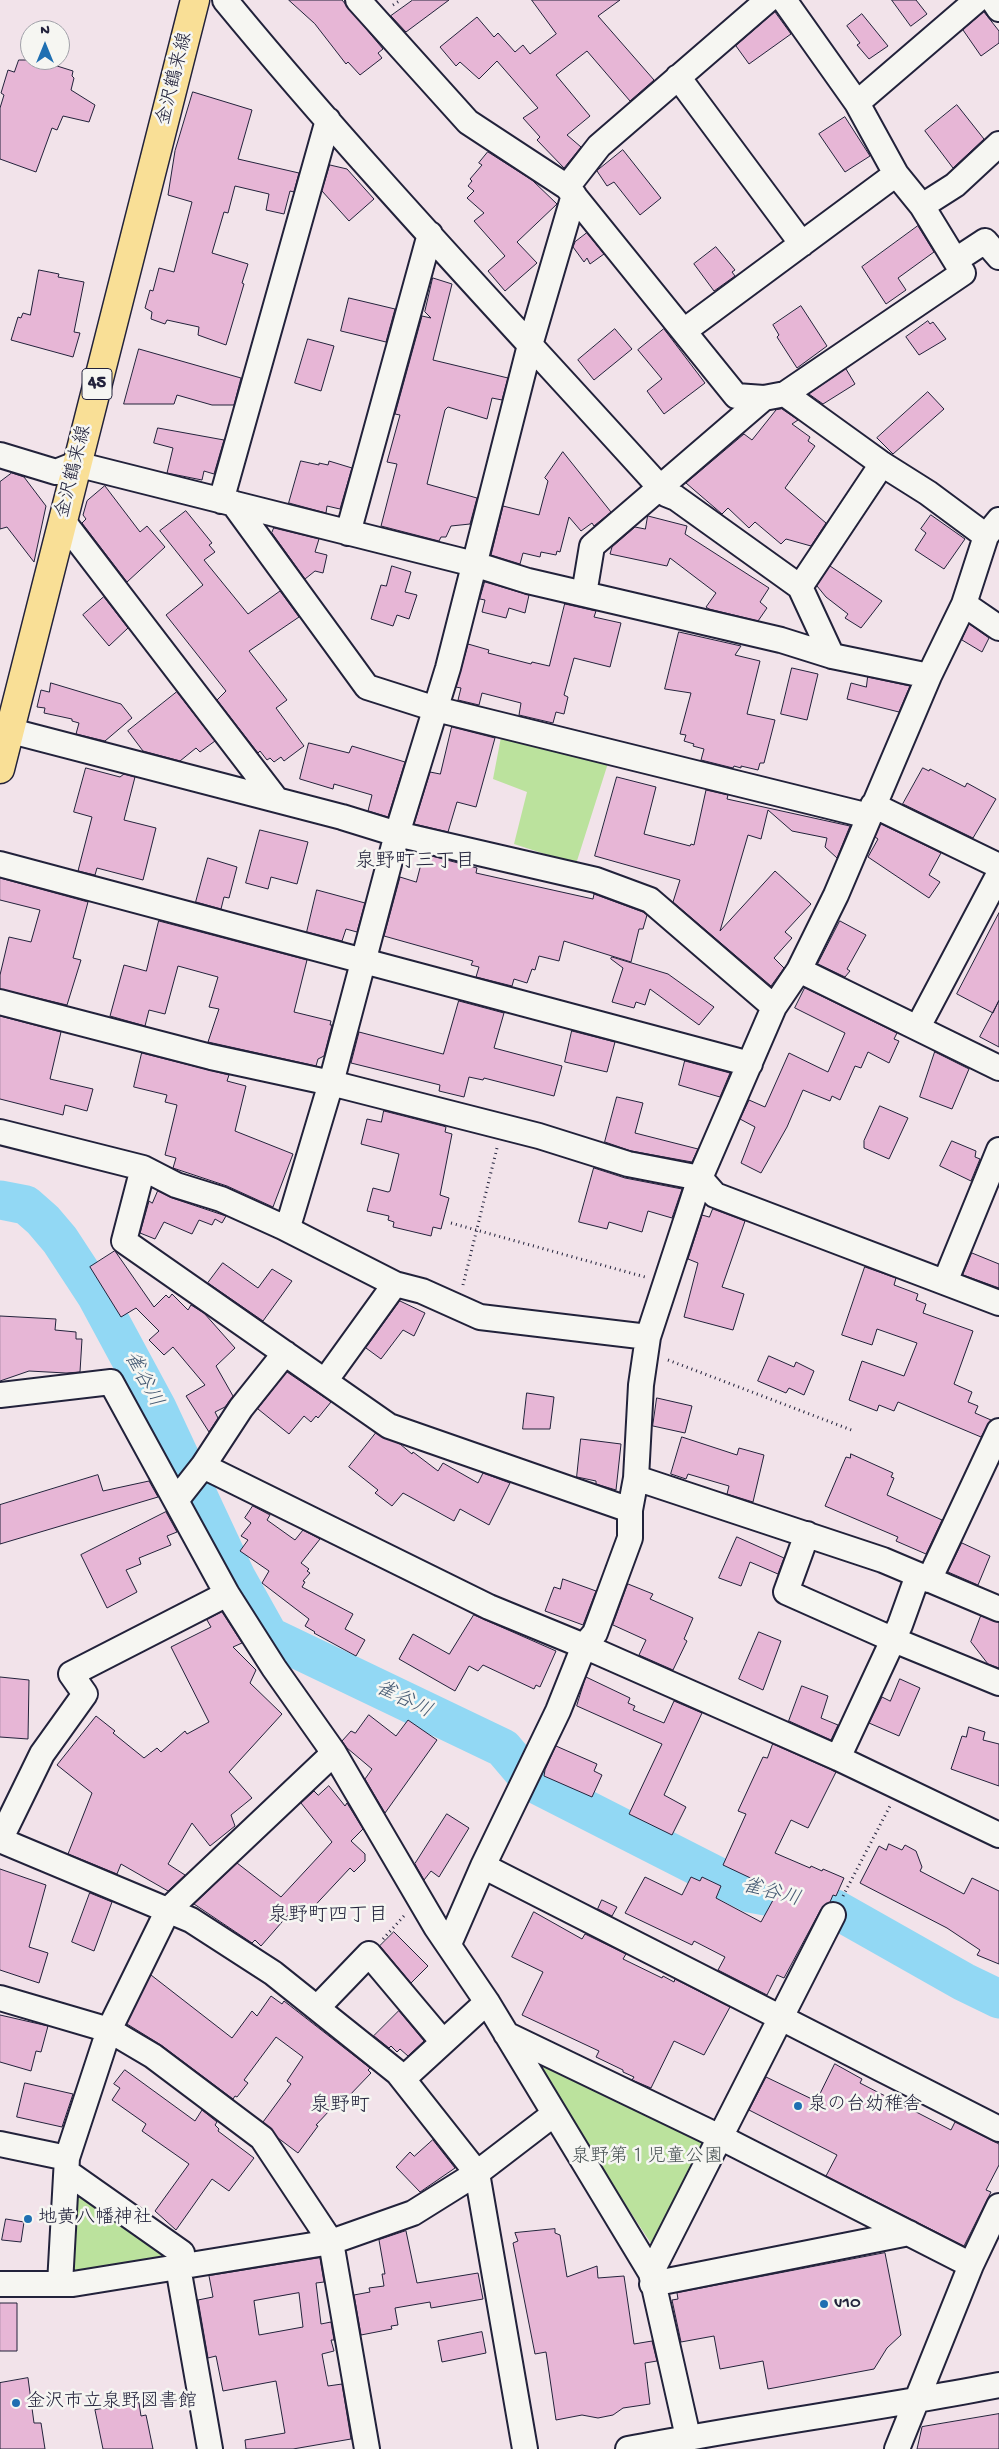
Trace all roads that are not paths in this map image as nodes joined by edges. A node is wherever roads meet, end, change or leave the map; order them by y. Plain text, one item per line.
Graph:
1 (195, 0) edge
2 (225, 0) edge
3 (358, 0) edge
4 (768, 0) edge
5 (784, 0) edge
6 (977, 0) edge
7 (993, 0) edge
8 (999, 9) edge
9 (678, 77) junction
10 (857, 103) junction
11 (328, 120) junction
12 (999, 144) edge
13 (896, 174) junction
14 (571, 191) junction
15 (922, 206) junction
16 (430, 234) junction
17 (802, 244) junction
18 (999, 257) edge
19 (956, 260) junction
20 (684, 331) junction
21 (530, 345) junction
22 (774, 396) junction
23 (0, 455) edge
24 (76, 464) junction
25 (882, 464) junction
26 (660, 488) junction
27 (227, 502) junction
28 (63, 521) junction
29 (992, 528) edge
30 (348, 532) junction
31 (474, 564) junction
32 (800, 587) junction
33 (584, 594) junction
34 (964, 604) junction
35 (999, 628) edge
36 (832, 656) junction
37 (929, 676) junction
38 (436, 709) junction
39 (5, 728) edge
40 (0, 769) edge
41 (276, 800) junction
42 (871, 810) junction
43 (397, 834) junction
44 (0, 864) edge
45 (998, 875) edge
46 (362, 960) junction
47 (799, 970) junction
48 (0, 1002) edge
49 (774, 1007) junction
50 (918, 1027) junction
51 (750, 1064) junction
52 (999, 1068) edge
53 (331, 1083) junction
54 (0, 1132) edge
55 (999, 1150) edge
56 (143, 1168) junction
57 (700, 1178) junction
58 (283, 1227) junction
59 (945, 1282) junction
60 (395, 1284) junction
61 (999, 1303) edge
62 (647, 1344) junction
63 (285, 1353) junction
64 (325, 1381) junction
65 (0, 1395) edge
66 (999, 1431) edge
67 (201, 1469) junction
68 (636, 1478) junction
69 (179, 1495) junction
70 (630, 1510) junction
71 (807, 1534) junction
72 (924, 1577) junction
73 (227, 1594) junction
74 (999, 1608) edge
75 (894, 1640) junction
76 (584, 1646) junction
77 (999, 1683) edge
78 (334, 1752) junction
79 (838, 1758) junction
80 (999, 1835) edge
81 (483, 1866) junction
82 (837, 1909) road end
83 (168, 1910) junction
84 (448, 1944) junction
85 (0, 1998) edge
86 (487, 2002) junction
87 (317, 2008) junction
88 (780, 2017) junction
89 (109, 2030) junction
90 (506, 2034) junction
91 (443, 2042) junction
92 (403, 2079) junction
93 (554, 2114) junction
94 (999, 2129) edge
95 (720, 2137) junction
96 (0, 2144) edge
97 (67, 2165) junction
98 (477, 2173) junction
99 (999, 2206) edge
100 (909, 2233) junction
101 (331, 2242) junction
102 (970, 2265) junction
103 (178, 2267) junction
104 (651, 2278) junction
105 (0, 2284) edge
106 (60, 2284) junction
107 (999, 2385) edge
108 (915, 2401) junction
109 (688, 2437) junction
110 (662, 2446) edge
111 (210, 2449) edge
112 (367, 2449) edge
113 (525, 2449) edge
114 (628, 2449) edge
115 (897, 2449) edge

1 - 24 main road, 金沢鶴来線 / 45
2 - 11 street
3 - 14 street
4 - 9 street
5 - 10 street
6 - 10 street
7 - 8 street
9 - 14 street
9 - 17 street
10 - 13 street
11 - 16 street
11 - 27 street
12 - 15 street
13 - 15 street
13 - 17 street
14 - 20 street
14 - 21 street
15 - 19 street
16 - 21 street
16 - 30 street
17 - 20 street
18 - 19 street
19 - 22 street
20 - 22 street
21 - 26 street
21 - 31 street
22 - 25 street
22 - 26 street
23 - 24 street
24 - 27 street
24 - 28 main road, 金沢鶴来線 / 45
25 - 29 street
25 - 32 street
26 - 32 street
26 - 33 street
27 - 30 street
27 - 38 street
28 - 39 main road, 金沢鶴来線 / 45
28 - 41 street
29 - 34 street
30 - 31 street
31 - 33 street
31 - 38 street
32 - 36 street
33 - 36 street
34 - 35 street
34 - 37 street
36 - 37 street
37 - 42 street
38 - 42 street
38 - 43 street
39 - 40 main road, 金沢鶴来線 / 45
39 - 41 street
41 - 43 street
42 - 45 street
42 - 47 street
43 - 46 street
43 - 49 street
44 - 46 street
45 - 50 street
46 - 51 street
46 - 53 street
47 - 49 street
47 - 50 street
48 - 53 street
49 - 51 street
50 - 52 street
51 - 57 street
53 - 57 street
53 - 58 street
54 - 56 street
55 - 59 street
56 - 58 street
56 - 63 street
57 - 59 street
57 - 62 street
58 - 60 street
59 - 61 street
60 - 62 street
60 - 64 street
62 - 68 street
63 - 64 street
63 - 67 street
64 - 70 street
65 - 69 street
66 - 72 street
67 - 69 street
67 - 76 street
68 - 70 street
68 - 71 street
69 - 73 street
70 - 76 street
71 - 72 street
71 - 75 street
72 - 74 street
72 - 75 street
73 - 78 street
73 - 83 street
75 - 77 street
75 - 79 street
76 - 79 street
76 - 81 street
78 - 83 street
78 - 84 street
79 - 80 street
81 - 84 street
81 - 88 street
82 - 88 street
83 - 87 street
83 - 89 street
84 - 86 street
85 - 89 street
86 - 90 street
86 - 91 street
87 - 91 street
87 - 92 street
88 - 94 street
88 - 95 street
89 - 97 street
89 - 101 street
90 - 93 street
90 - 95 street
91 - 92 street
92 - 98 street
93 - 98 street
93 - 104 street
95 - 100 street
95 - 104 street
96 - 97 street
97 - 103 street
97 - 106 street
98 - 101 street
98 - 113 street
99 - 102 street
100 - 102 street
100 - 104 street
101 - 103 street
101 - 112 street
102 - 108 street
103 - 106 street
103 - 111 street
104 - 109 street
105 - 106 street
107 - 108 street
108 - 109 street
108 - 115 street
109 - 110 street
110 - 114 street

